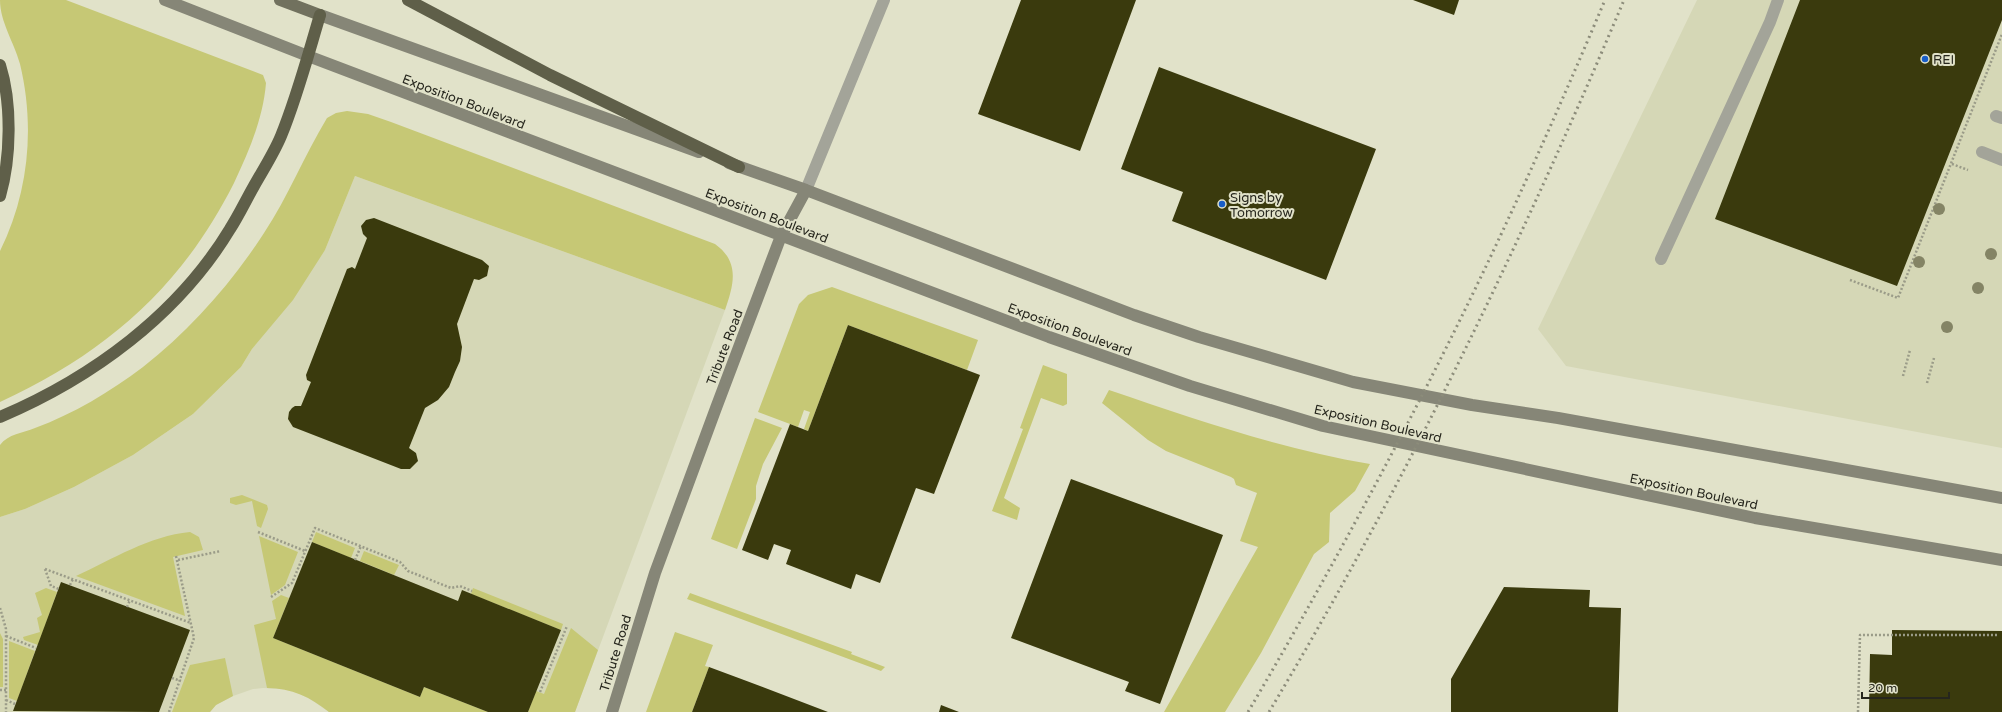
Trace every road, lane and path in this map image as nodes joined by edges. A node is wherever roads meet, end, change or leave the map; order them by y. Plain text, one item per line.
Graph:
1 (165, 0) edge
2 (280, 0) edge
3 (408, 0) edge
4 (884, 0) edge
5 (1778, 0) edge
6 (320, 15) junction
7 (2002, 34) edge
8 (308, 56) junction
9 (0, 65) edge
10 (1982, 152) dead end
11 (2002, 160) edge
12 (739, 167) junction
13 (806, 190) junction
14 (0, 196) edge
15 (781, 236) junction
16 (1661, 259) dead end
17 (1850, 280) dead end
18 (1910, 350) dead end
19 (1934, 358) dead end
20 (1903, 376) dead end
21 (1927, 383) dead end
22 (0, 417) edge
23 (2002, 498) edge
24 (258, 532) dead end
25 (361, 546) junction
26 (221, 551) dead end
27 (305, 551) junction
28 (176, 556) dead end
29 (178, 560) junction
30 (355, 560) dead end
31 (2002, 560) edge
32 (73, 579) junction
33 (70, 585) dead end
34 (59, 589) dead end
35 (472, 591) dead end
36 (271, 598) dead end
37 (130, 600) junction
38 (127, 607) dead end
39 (0, 608) edge
40 (2, 622) edge
41 (191, 623) junction
42 (567, 626) dead end
43 (1998, 634) dead end
44 (6, 636) junction
45 (36, 648) dead end
46 (172, 678) dead end
47 (180, 681) junction
48 (0, 690) edge
49 (6, 690) junction
50 (540, 692) dead end
51 (6, 700) junction
52 (16, 704) dead end
53 (6, 712) edge
54 (169, 712) edge
55 (612, 712) edge
56 (1858, 712) edge

1 - 8 main road, Exposition Boulevard
2 - 6 main road
3 - 12 highway
4 - 13 street, Tribute Road
5 - 16 street
6 - 8 highway
6 - 12 main road
7 - 17 path
8 - 15 main road, Exposition Boulevard
8 - 22 highway
9 - 14 highway
10 - 11 street
12 - 13 main road
13 - 15 main road, Tribute Road
13 - 23 main road
15 - 31 main road, Exposition Boulevard
15 - 55 main road, Tribute Road
18 - 20 path
19 - 21 path
24 - 27 path
25 - 27 path
25 - 30 path
25 - 35 path
26 - 29 path
27 - 36 path
28 - 29 path
29 - 41 path
32 - 33 path
32 - 34 path
32 - 37 path
37 - 38 path
37 - 41 path
39 - 40 path
40 - 44 path
41 - 47 path
42 - 50 path
43 - 56 path
44 - 45 path
44 - 49 path
46 - 47 path
47 - 54 path
48 - 49 path
49 - 51 path
51 - 52 path
51 - 53 path

